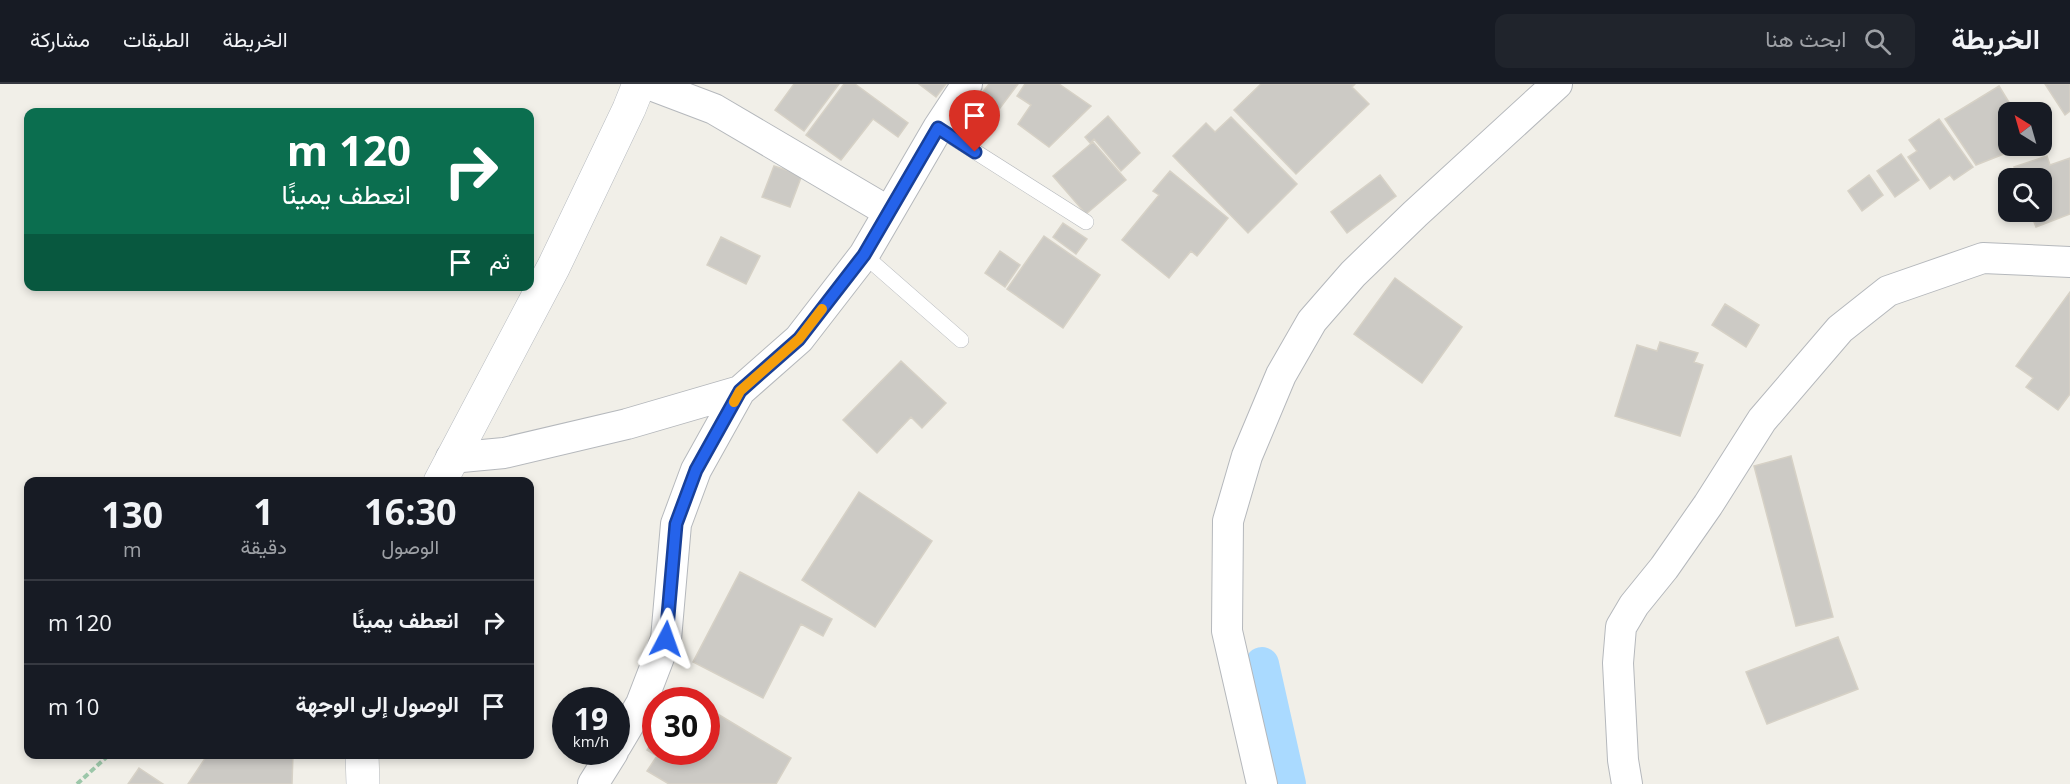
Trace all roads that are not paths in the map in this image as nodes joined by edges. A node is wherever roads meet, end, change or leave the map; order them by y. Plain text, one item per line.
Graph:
1 (639, 84) edge
2 (648, 84) edge
3 (967, 84) edge
4 (1557, 84) edge
5 (938, 128) junction
6 (889, 212) junction
7 (1086, 222) dead end
8 (864, 255) junction
9 (2070, 262) edge
10 (961, 340) dead end
11 (740, 391) junction
12 (446, 470) edge
13 (630, 722) edge
14 (362, 759) edge
15 (605, 765) edge
16 (363, 784) edge
17 (593, 784) edge
18 (1262, 784) edge
19 (1627, 784) edge

1 - 12 main road
2 - 6 street
3 - 5 street
4 - 18 street
5 - 6 street
5 - 7 lane
6 - 8 street
8 - 10 lane
8 - 11 street
9 - 19 street
11 - 12 street
11 - 13 street
14 - 16 main road
15 - 17 street

